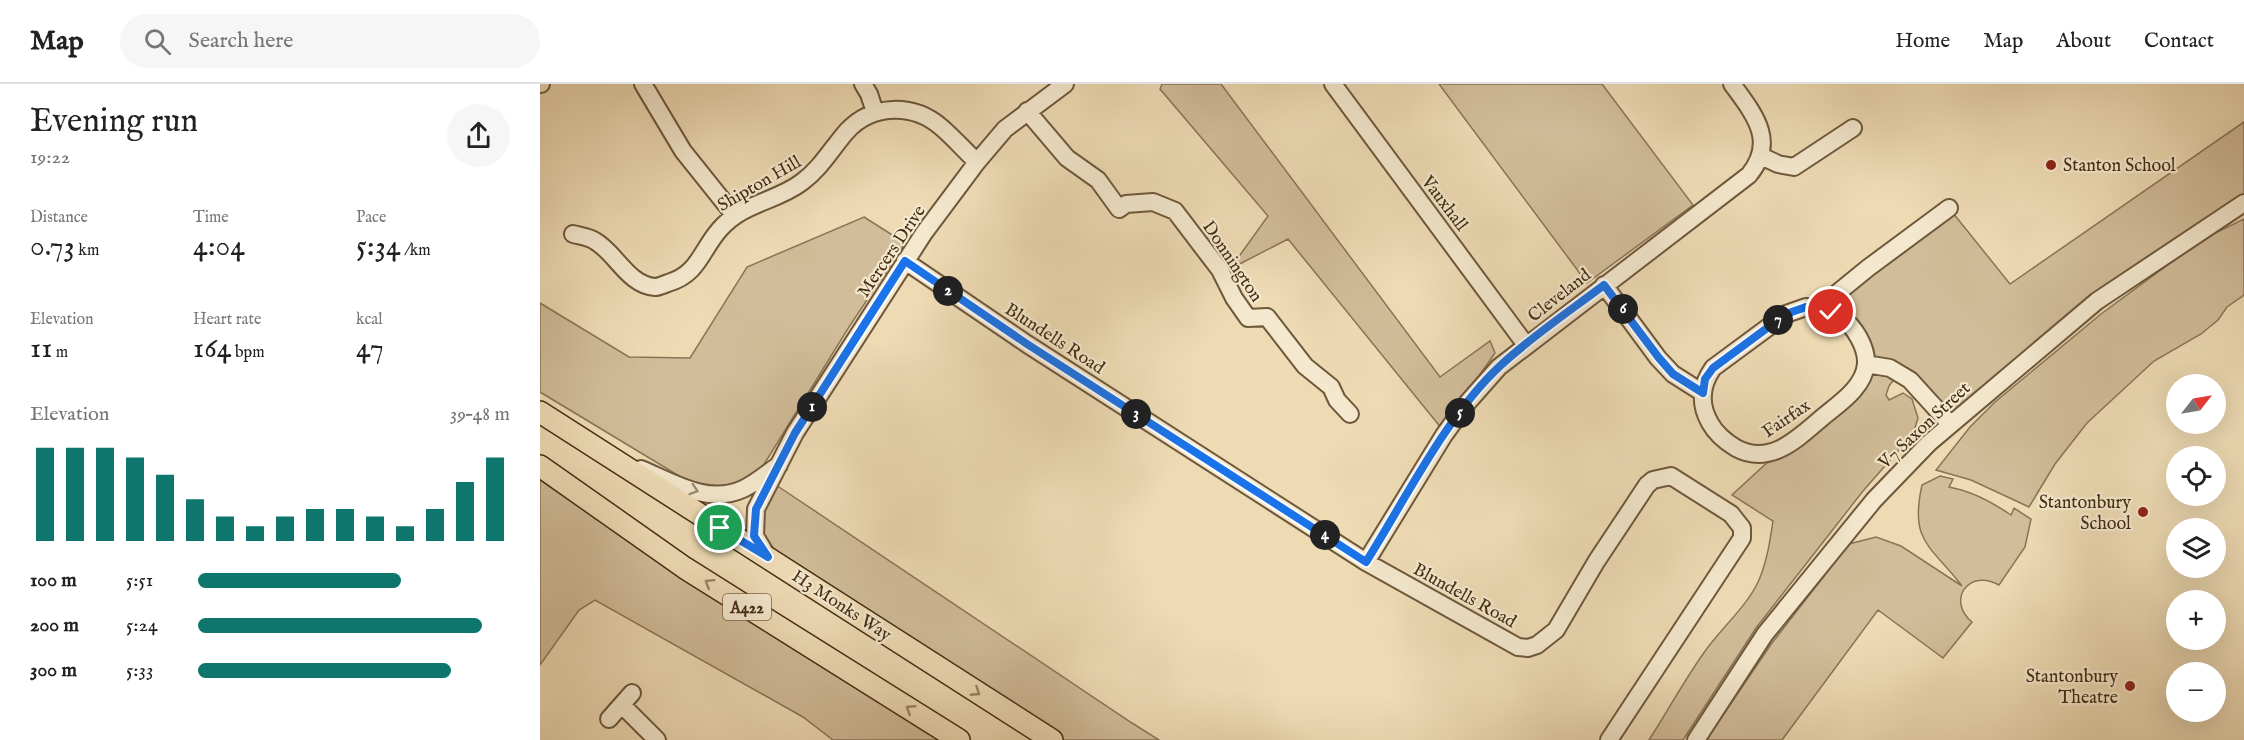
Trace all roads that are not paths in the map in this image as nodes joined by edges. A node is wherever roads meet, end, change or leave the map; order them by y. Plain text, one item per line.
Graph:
1 (643, 84) edge
2 (863, 84) edge
3 (1065, 84) edge
4 (1333, 84) edge
5 (1732, 84) edge
6 (1027, 111) junction
7 (875, 112) junction
8 (1853, 128) dead end
9 (1761, 156) junction
10 (977, 162) junction
11 (2244, 204) edge
12 (1949, 208) dead end
13 (735, 216) junction
14 (573, 234) dead end
15 (905, 261) junction
16 (1604, 285) junction
17 (1819, 308) junction
18 (1526, 345) junction
19 (1866, 364) junction
20 (1703, 393) junction
21 (540, 412) edge
22 (1350, 414) dead end
23 (1950, 424) junction
24 (602, 452) junction
25 (779, 465) junction
26 (540, 466) edge
27 (768, 557) junction
28 (1366, 562) junction
29 (609, 719) dead end
30 (657, 740) edge
31 (959, 740) edge
32 (1052, 740) edge
33 (1609, 740) edge
34 (1696, 740) edge

1 - 13 street
2 - 7 street
3 - 6 street, Mercers Drive
4 - 18 street, Vauxhall
5 - 9 street
6 - 10 street, Mercers Drive
6 - 22 street, Donnington
7 - 10 street
7 - 13 street, Shipton Hill
8 - 9 street
9 - 16 street, Cleveland
10 - 15 street, Mercers Drive
11 - 23 street, V7 Saxon Street
12 - 17 street
13 - 14 street, Shipton Hill
15 - 25 street, Mercers Drive
15 - 28 street, Blundells Road
16 - 18 street, Cleveland
16 - 20 street
17 - 19 street
17 - 20 street
18 - 28 street, Cleveland
19 - 20 street, Fairfax
19 - 23 street
21 - 24 main road, H3 Monks Way
23 - 34 street, V7 Saxon Street
24 -> 25 street
24 - 27 main road, H3 Monks Way
25 - 27 street, Mercers Drive
31 -> 26 main road, A422
27 -> 32 main road, H3 Monks Way
28 - 33 street, Blundells Road
29 - 30 street

